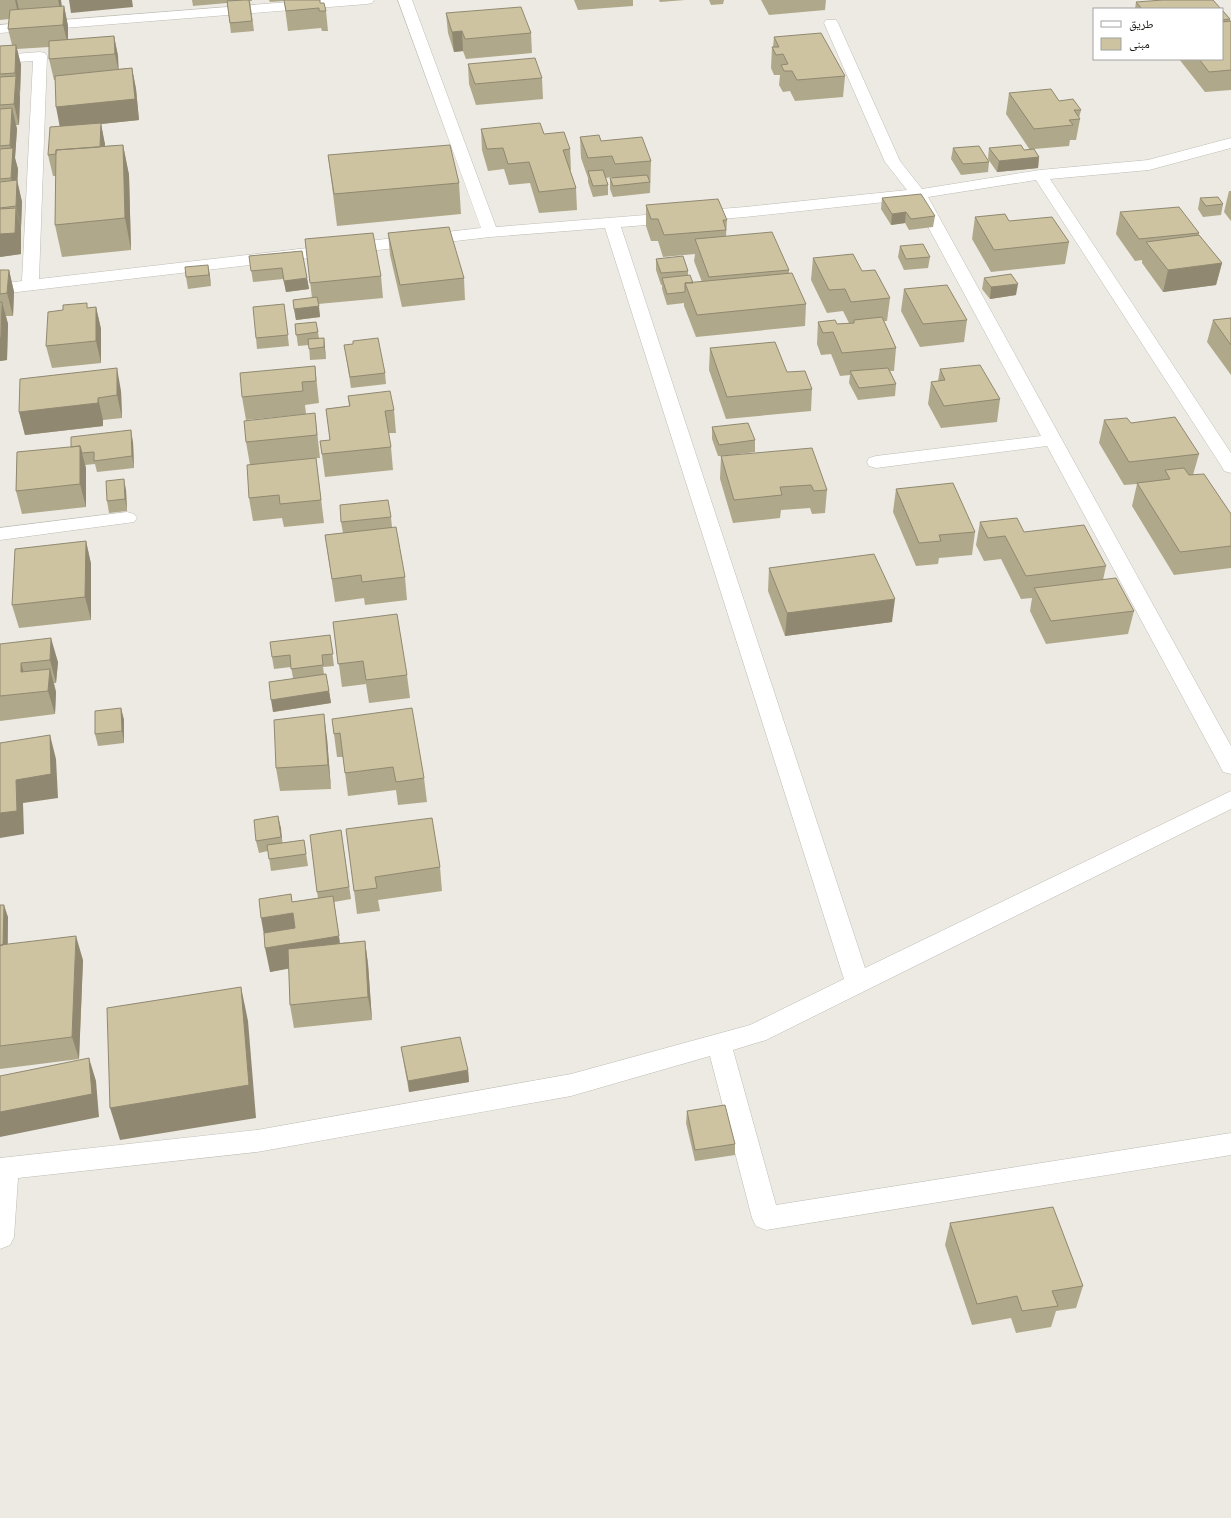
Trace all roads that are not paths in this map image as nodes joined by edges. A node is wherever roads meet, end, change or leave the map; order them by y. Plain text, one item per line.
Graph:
1 (367, 0) edge
2 (405, 0) edge
3 (831, 23) dead end
4 (0, 29) edge
5 (0, 35) edge
6 (0, 59) edge
7 (1231, 144) edge
8 (1040, 175) junction
9 (918, 194) junction
10 (612, 223) junction
11 (490, 232) junction
12 (30, 286) junction
13 (0, 289) edge
14 (1052, 440) junction
15 (876, 462) dead end
16 (1231, 467) edge
17 (127, 518) dead end
18 (0, 534) edge
19 (1231, 766) edge
20 (1231, 799) edge
21 (858, 983) junction
22 (720, 1043) junction
23 (1231, 1144) edge
24 (2, 1169) edge
25 (0, 1237) edge

1 - 4 street
2 - 11 street
3 - 9 street
4 - 5 street
6 - 12 street
7 - 8 street
8 - 9 street
8 - 16 street
9 - 10 street
9 - 14 street
10 - 11 street
10 - 21 street
11 - 12 street
12 - 13 street
14 - 15 street
14 - 19 street
17 - 18 street
20 - 21 street
21 - 22 street
22 - 23 street
22 - 24 street
24 - 25 street

